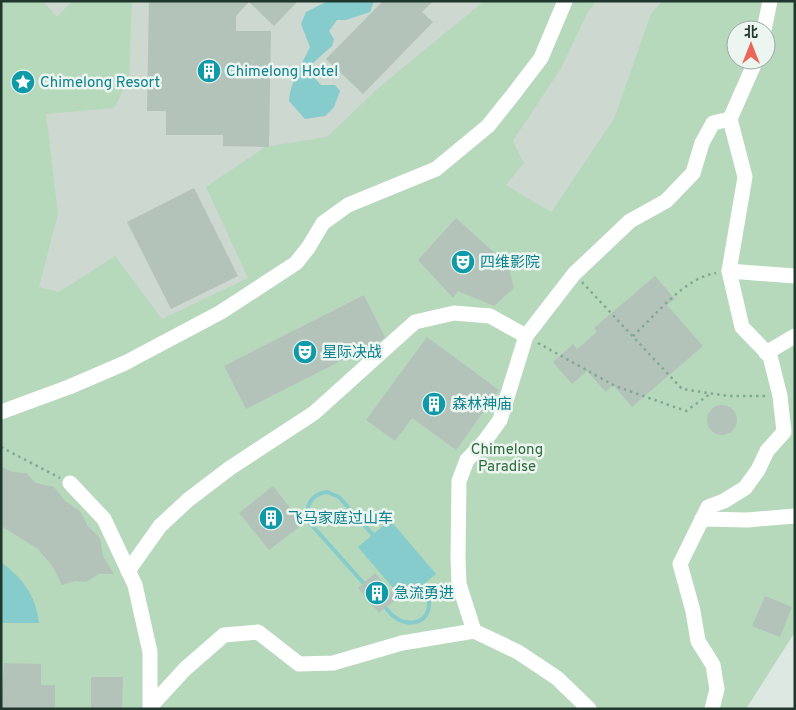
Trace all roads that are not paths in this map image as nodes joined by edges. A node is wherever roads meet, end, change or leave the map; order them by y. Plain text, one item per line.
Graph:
1 (566, 1) edge
2 (770, 1) edge
3 (766, 20) edge
4 (752, 70) edge
5 (730, 119) junction
6 (729, 272) junction
7 (795, 276) edge
8 (526, 336) junction
9 (795, 336) edge
10 (766, 353) junction
11 (1, 412) edge
12 (789, 433) edge
13 (70, 483) road end
14 (795, 516) edge
15 (702, 519) junction
16 (128, 571) junction
17 (474, 631) junction
18 (151, 707) edge
19 (589, 709) edge
20 (712, 709) edge

1 - 11 street
2 - 3 street
4 - 5 street
5 - 6 street
5 - 8 street
6 - 7 street
6 - 10 street
8 - 16 street
8 - 17 street
9 - 10 street
10 - 12 street
12 - 15 street
13 - 16 street
14 - 15 street
15 - 20 street
16 - 18 street
17 - 18 street
17 - 19 street

